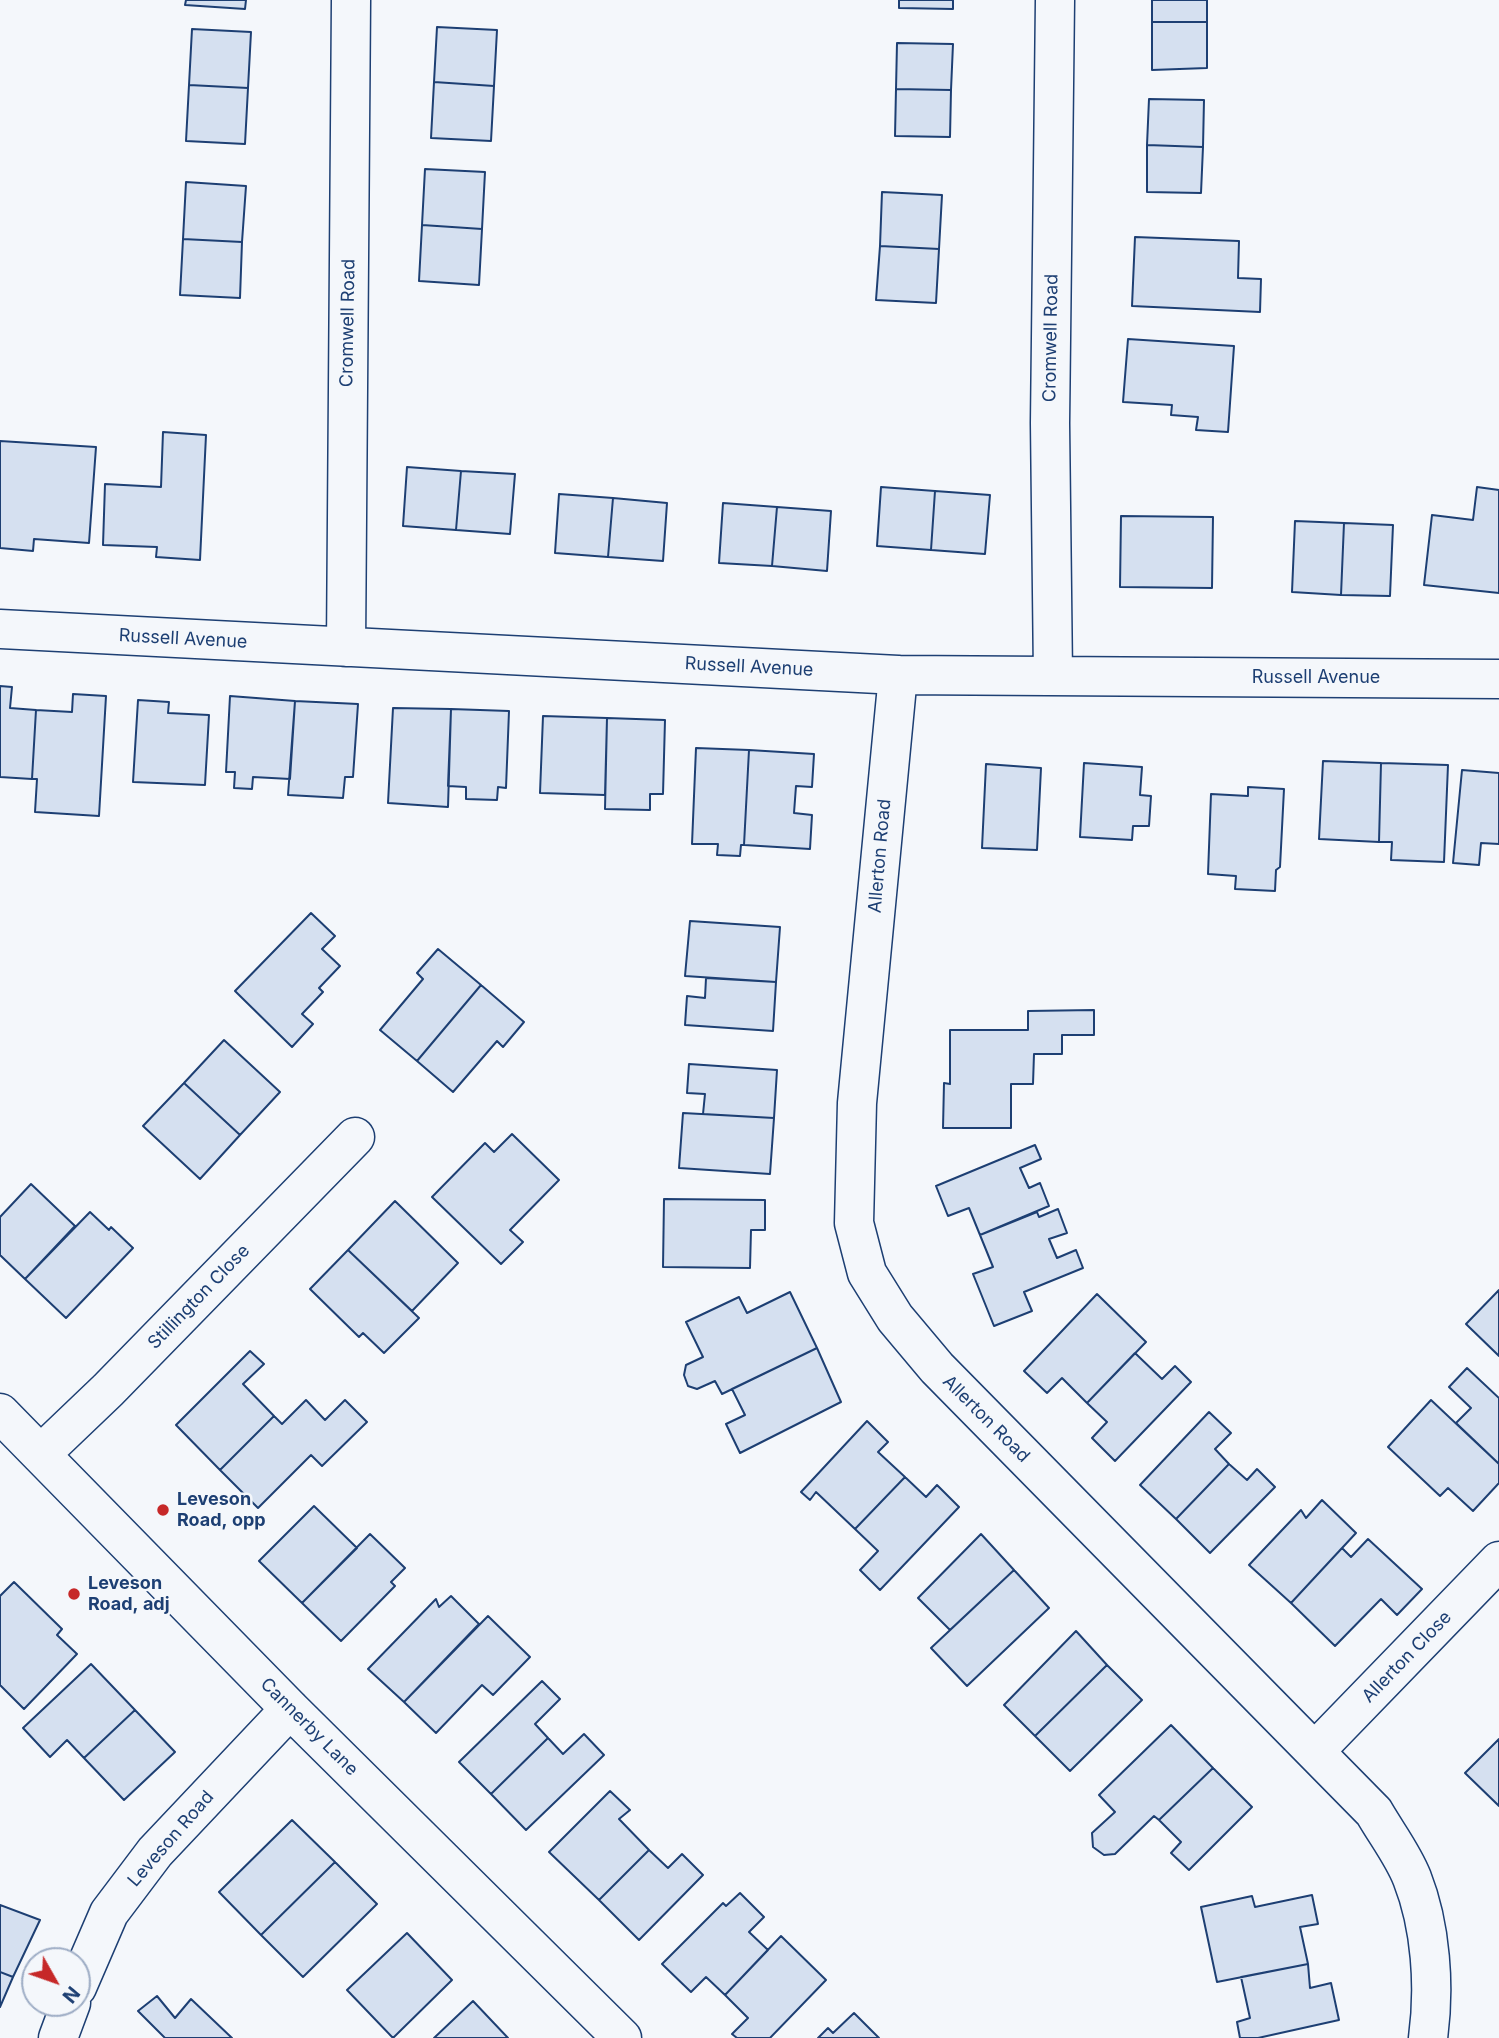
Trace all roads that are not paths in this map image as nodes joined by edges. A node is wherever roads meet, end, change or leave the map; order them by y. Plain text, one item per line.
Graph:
1 (351, 0) edge
2 (1055, 0) edge
3 (0, 629) edge
4 (346, 647) junction
5 (898, 675) junction
6 (1053, 676) junction
7 (1499, 679) edge
8 (355, 1137) dead end
9 (0, 1413) edge
10 (41, 1454) junction
11 (1499, 1561) edge
12 (290, 1709) junction
13 (1315, 1751) junction
14 (91, 1955) edge
15 (66, 2017) edge
16 (58, 2038) edge
17 (622, 2038) edge
18 (1428, 2038) edge

1 - 4 street, Cromwell Road
2 - 6 street, Cromwell Road
3 - 4 street, Russell Avenue
4 - 5 street, Russell Avenue
5 - 6 street, Russell Avenue
5 - 13 street, Allerton Road
6 - 7 street, Russell Avenue
8 - 10 street, Stillington Close
9 - 10 street, Cannerby Lane
10 - 12 street, Cannerby Lane
11 - 13 street, Allerton Close
12 - 14 street, Leveson Road
12 - 17 street, Cannerby Lane
13 - 18 street, Allerton Road
15 - 16 street

